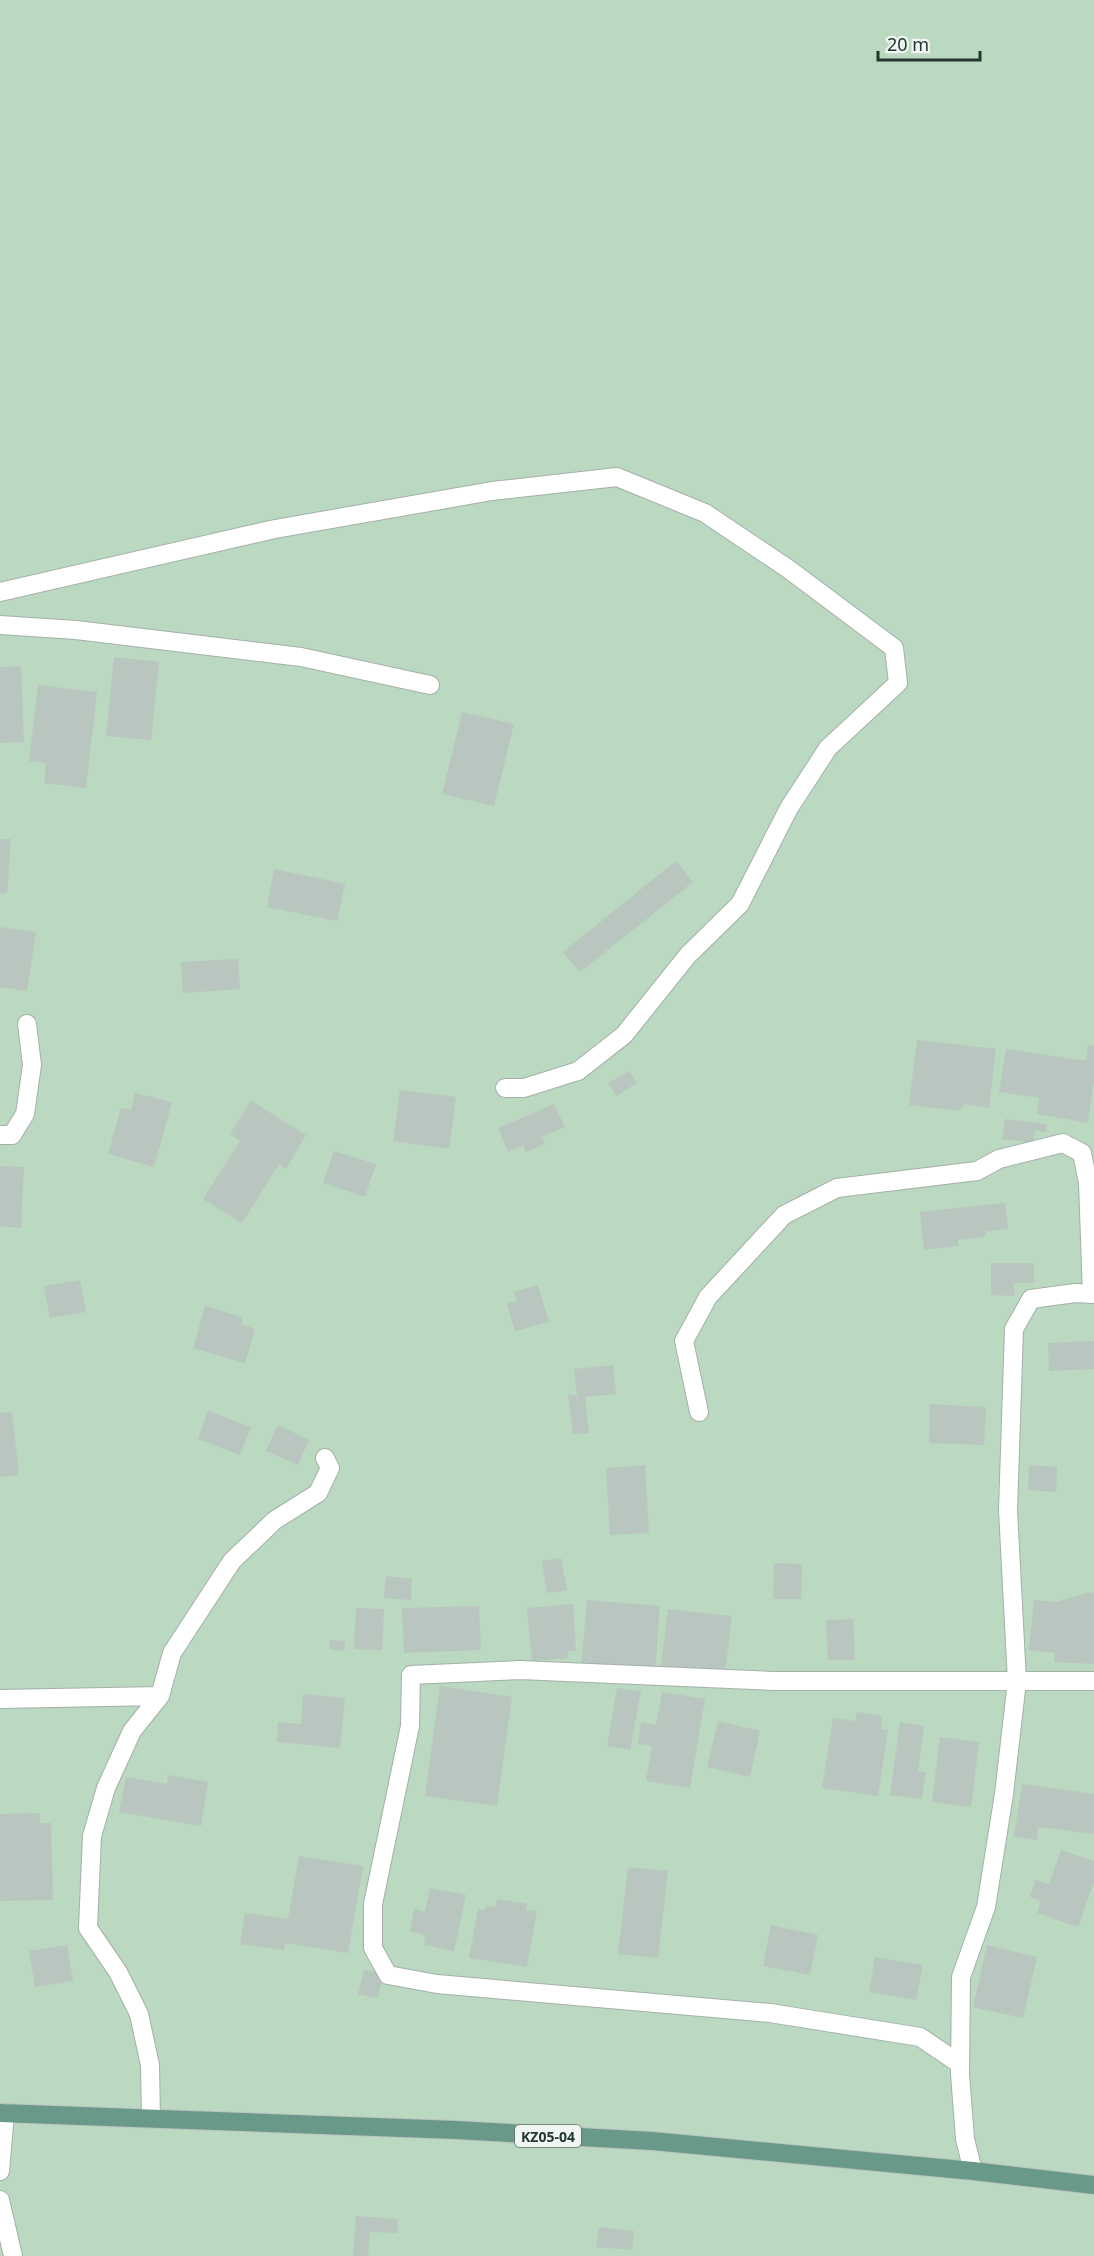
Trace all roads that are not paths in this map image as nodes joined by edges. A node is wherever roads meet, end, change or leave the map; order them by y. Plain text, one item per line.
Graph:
1 (0, 592) edge
2 (0, 625) edge
3 (430, 685) dead end
4 (27, 1024) dead end
5 (505, 1088) dead end
6 (0, 1135) edge
7 (1093, 1294) edge
8 (699, 1412) dead end
9 (325, 1458) dead end
10 (1017, 1681) junction
11 (1094, 1681) edge
12 (159, 1696) junction
13 (0, 1699) edge
14 (960, 2064) junction
15 (2, 2113) edge
16 (151, 2118) junction
17 (0, 2171) edge
18 (973, 2171) junction
19 (1094, 2185) edge
20 (0, 2200) edge
21 (11, 2254) edge

1 - 5 street
2 - 3 street
4 - 6 street
7 - 8 street
7 - 10 street
9 - 12 street
10 - 11 street
10 - 14 street
10 - 14 street
12 - 13 street
12 - 16 street
14 - 18 street
15 - 16 main road, KZ05-04
15 - 17 street
16 - 18 main road, KZ05-04
18 - 19 main road, KZ05-04
20 - 21 street

